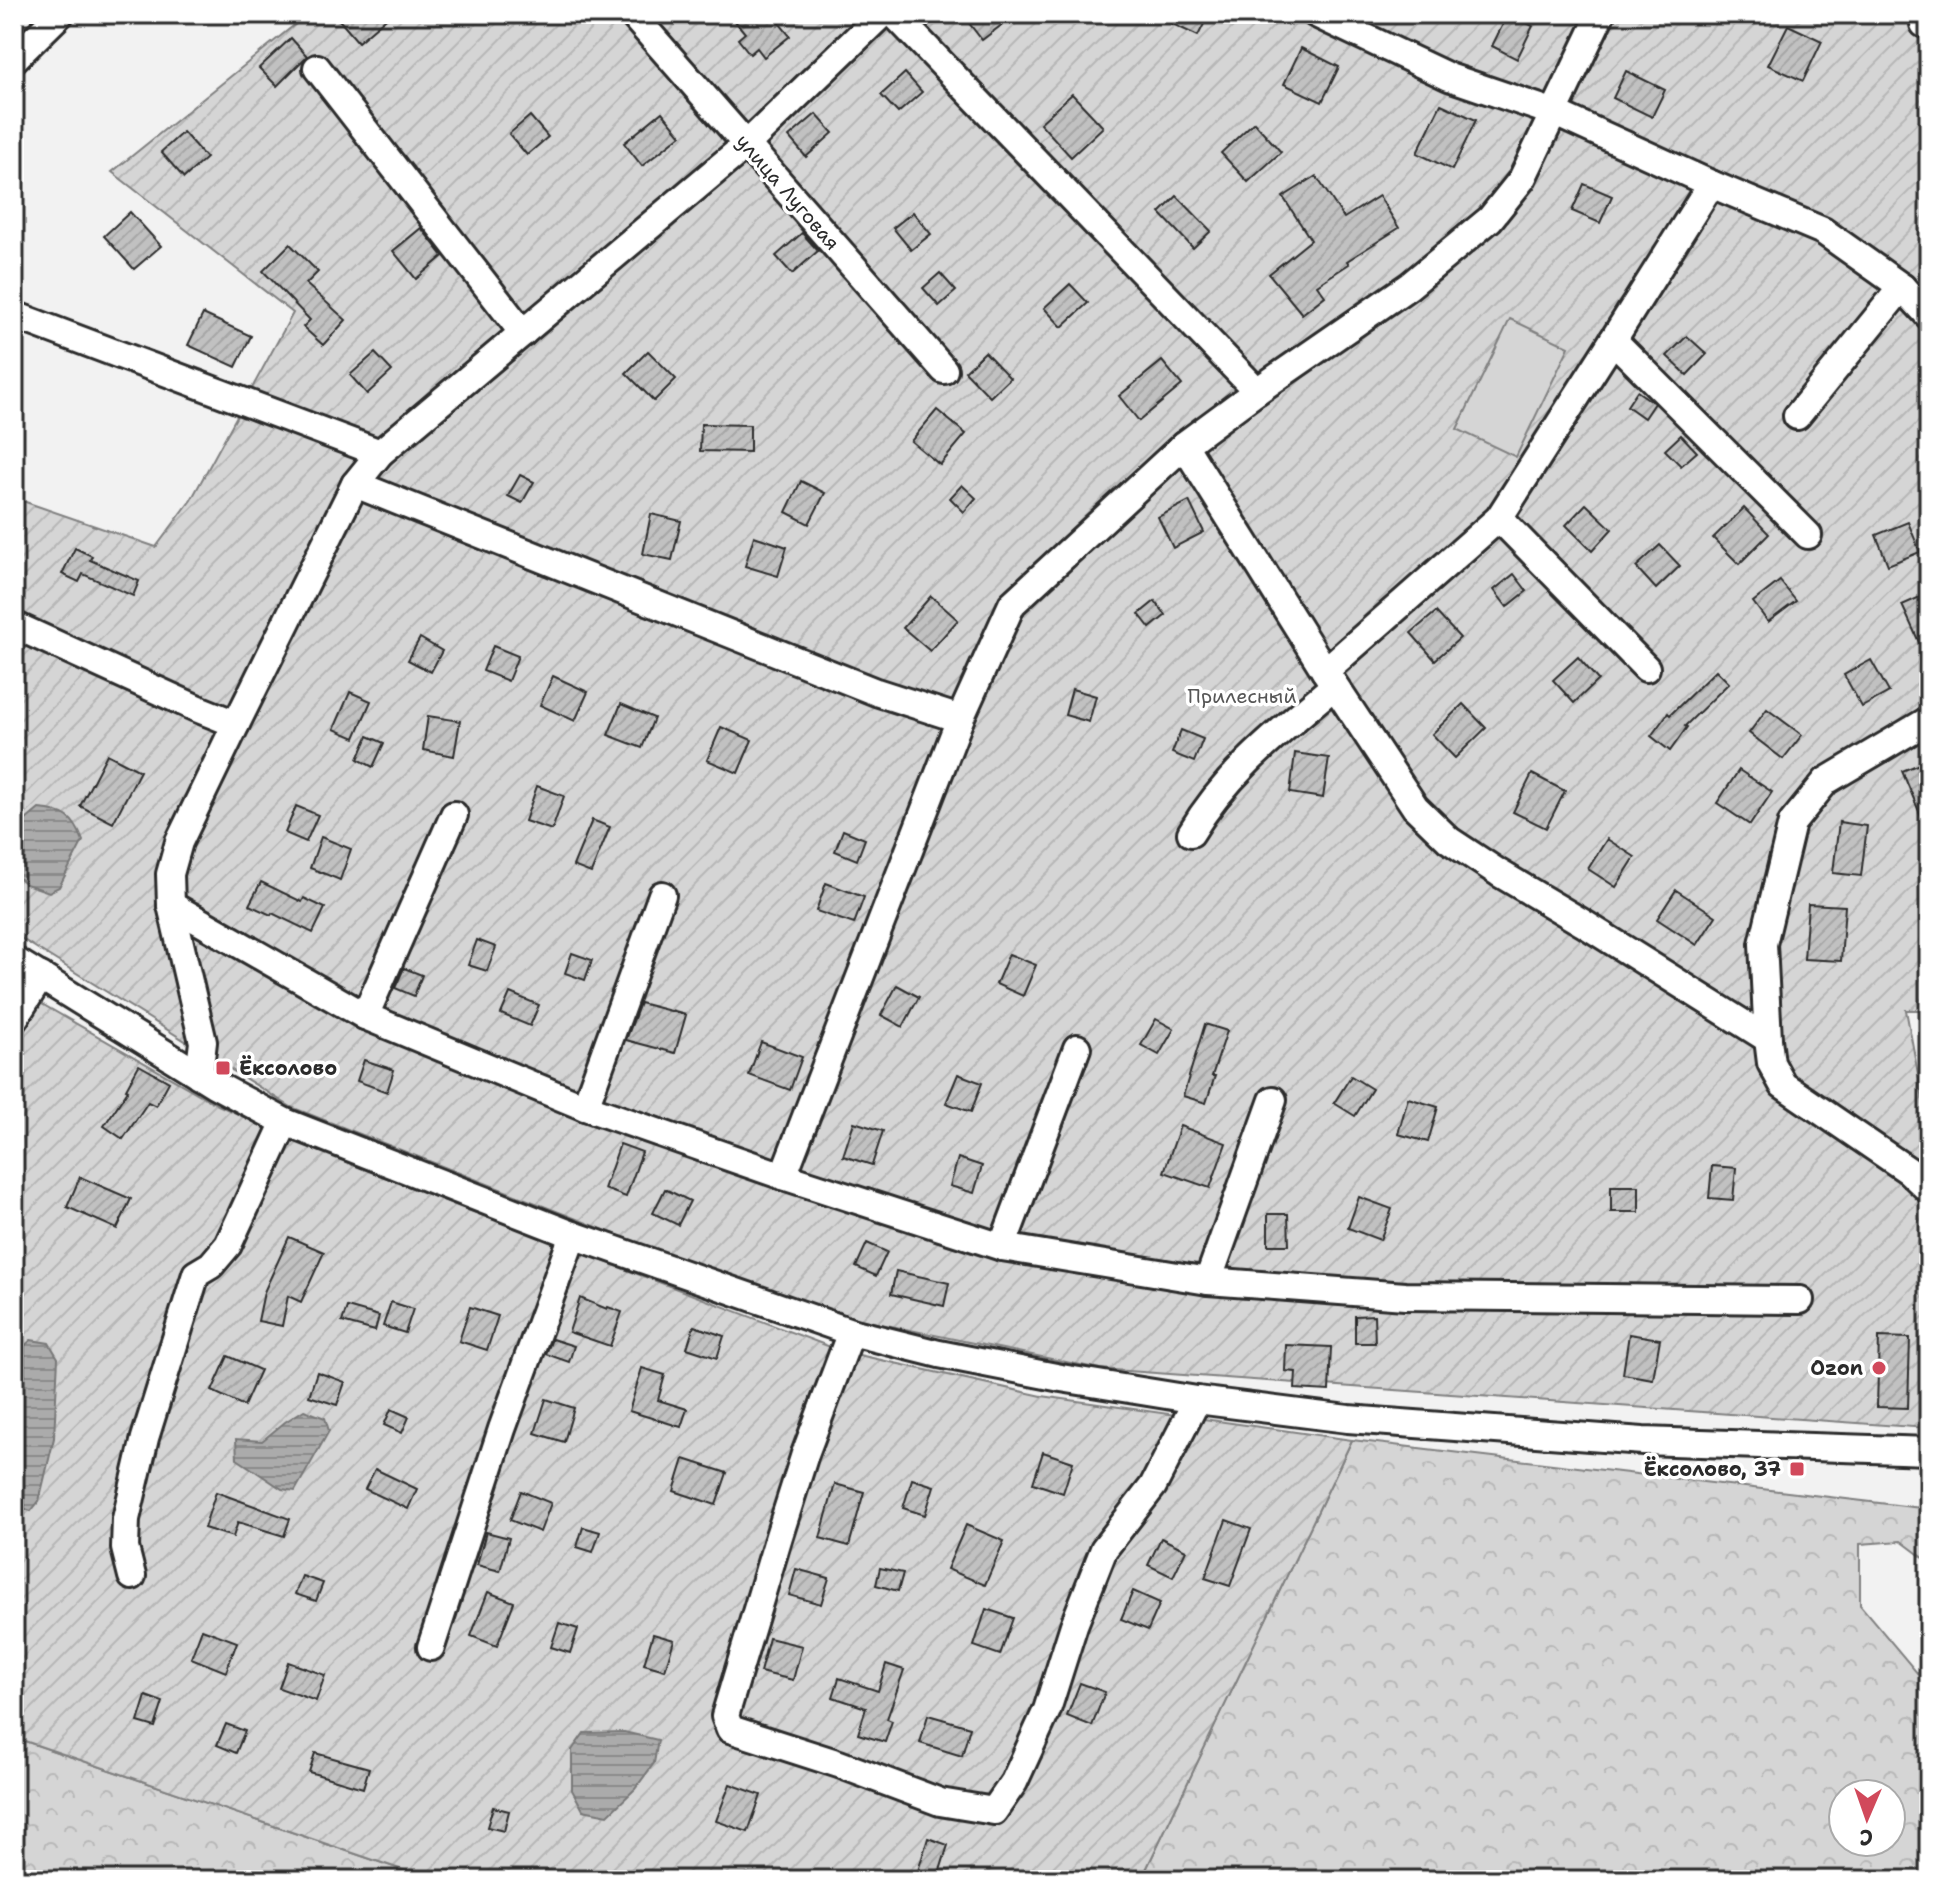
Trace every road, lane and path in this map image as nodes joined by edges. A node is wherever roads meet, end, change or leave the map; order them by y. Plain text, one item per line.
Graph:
1 (60, 14) edge
2 (632, 14) edge
3 (882, 14) edge
4 (894, 14) edge
5 (1316, 14) edge
6 (1601, 14) edge
7 (14, 59) edge
8 (317, 68) dead end
9 (1555, 113) junction
10 (746, 145) junction
11 (1711, 184) junction
12 (1902, 287) junction
13 (14, 315) edge
14 (1929, 316) edge
15 (523, 333) junction
16 (1613, 340) junction
17 (944, 370) dead end
18 (1257, 391) junction
19 (1797, 416) dead end
20 (1184, 445) junction
21 (380, 453) junction
22 (355, 484) junction
23 (1499, 518) junction
24 (1808, 535) dead end
25 (14, 625) edge
26 (1646, 668) dead end
27 (1330, 679) junction
28 (960, 719) junction
29 (1929, 720) edge
30 (236, 724) junction
31 (454, 815) dead end
32 (1191, 833) dead end
33 (662, 895) dead end
34 (171, 905) junction
35 (14, 960) edge
36 (41, 976) junction
37 (365, 1016) junction
38 (14, 1019) edge
39 (1768, 1039) junction
40 (1077, 1048) dead end
41 (199, 1075) junction
42 (1273, 1100) dead end
43 (585, 1107) junction
44 (285, 1122) junction
45 (783, 1176) junction
46 (1929, 1190) edge
47 (573, 1235) junction
48 (1002, 1247) junction
49 (1208, 1281) junction
50 (1800, 1300) dead end
51 (851, 1332) junction
52 (1197, 1400) junction
53 (1929, 1451) edge
54 (132, 1576) dead end
55 (431, 1647) dead end

1 - 7 street
2 - 10 street, улица Луговая
3 - 10 street
4 - 18 street
5 - 9 street
6 - 9 street
8 - 15 street
9 - 11 street
9 - 18 street
10 - 15 street
10 - 17 street, улица Луговая
11 - 12 street
11 - 16 street
12 - 14 street
12 - 19 street
13 - 21 street
15 - 21 street
16 - 23 street
16 - 24 street
18 - 20 street
20 - 27 street
20 - 28 street
21 - 22 street
22 - 28 street
22 - 30 street
23 - 26 street
23 - 27 street
25 - 30 street
27 - 32 street
27 - 39 street
28 - 45 street
29 - 39 street
30 - 34 street
31 - 37 street
33 - 43 street
34 - 37 street
34 - 41 street
35 - 36 street
36 - 38 street
36 - 41 street
37 - 43 street
39 - 46 street
40 - 48 street
41 - 44 street
42 - 49 street
43 - 45 street
44 - 47 street
44 - 54 street
45 - 48 street
47 - 51 street
47 - 55 street
48 - 49 street
49 - 50 street
51 - 52 street
51 - 52 street
52 - 53 street

